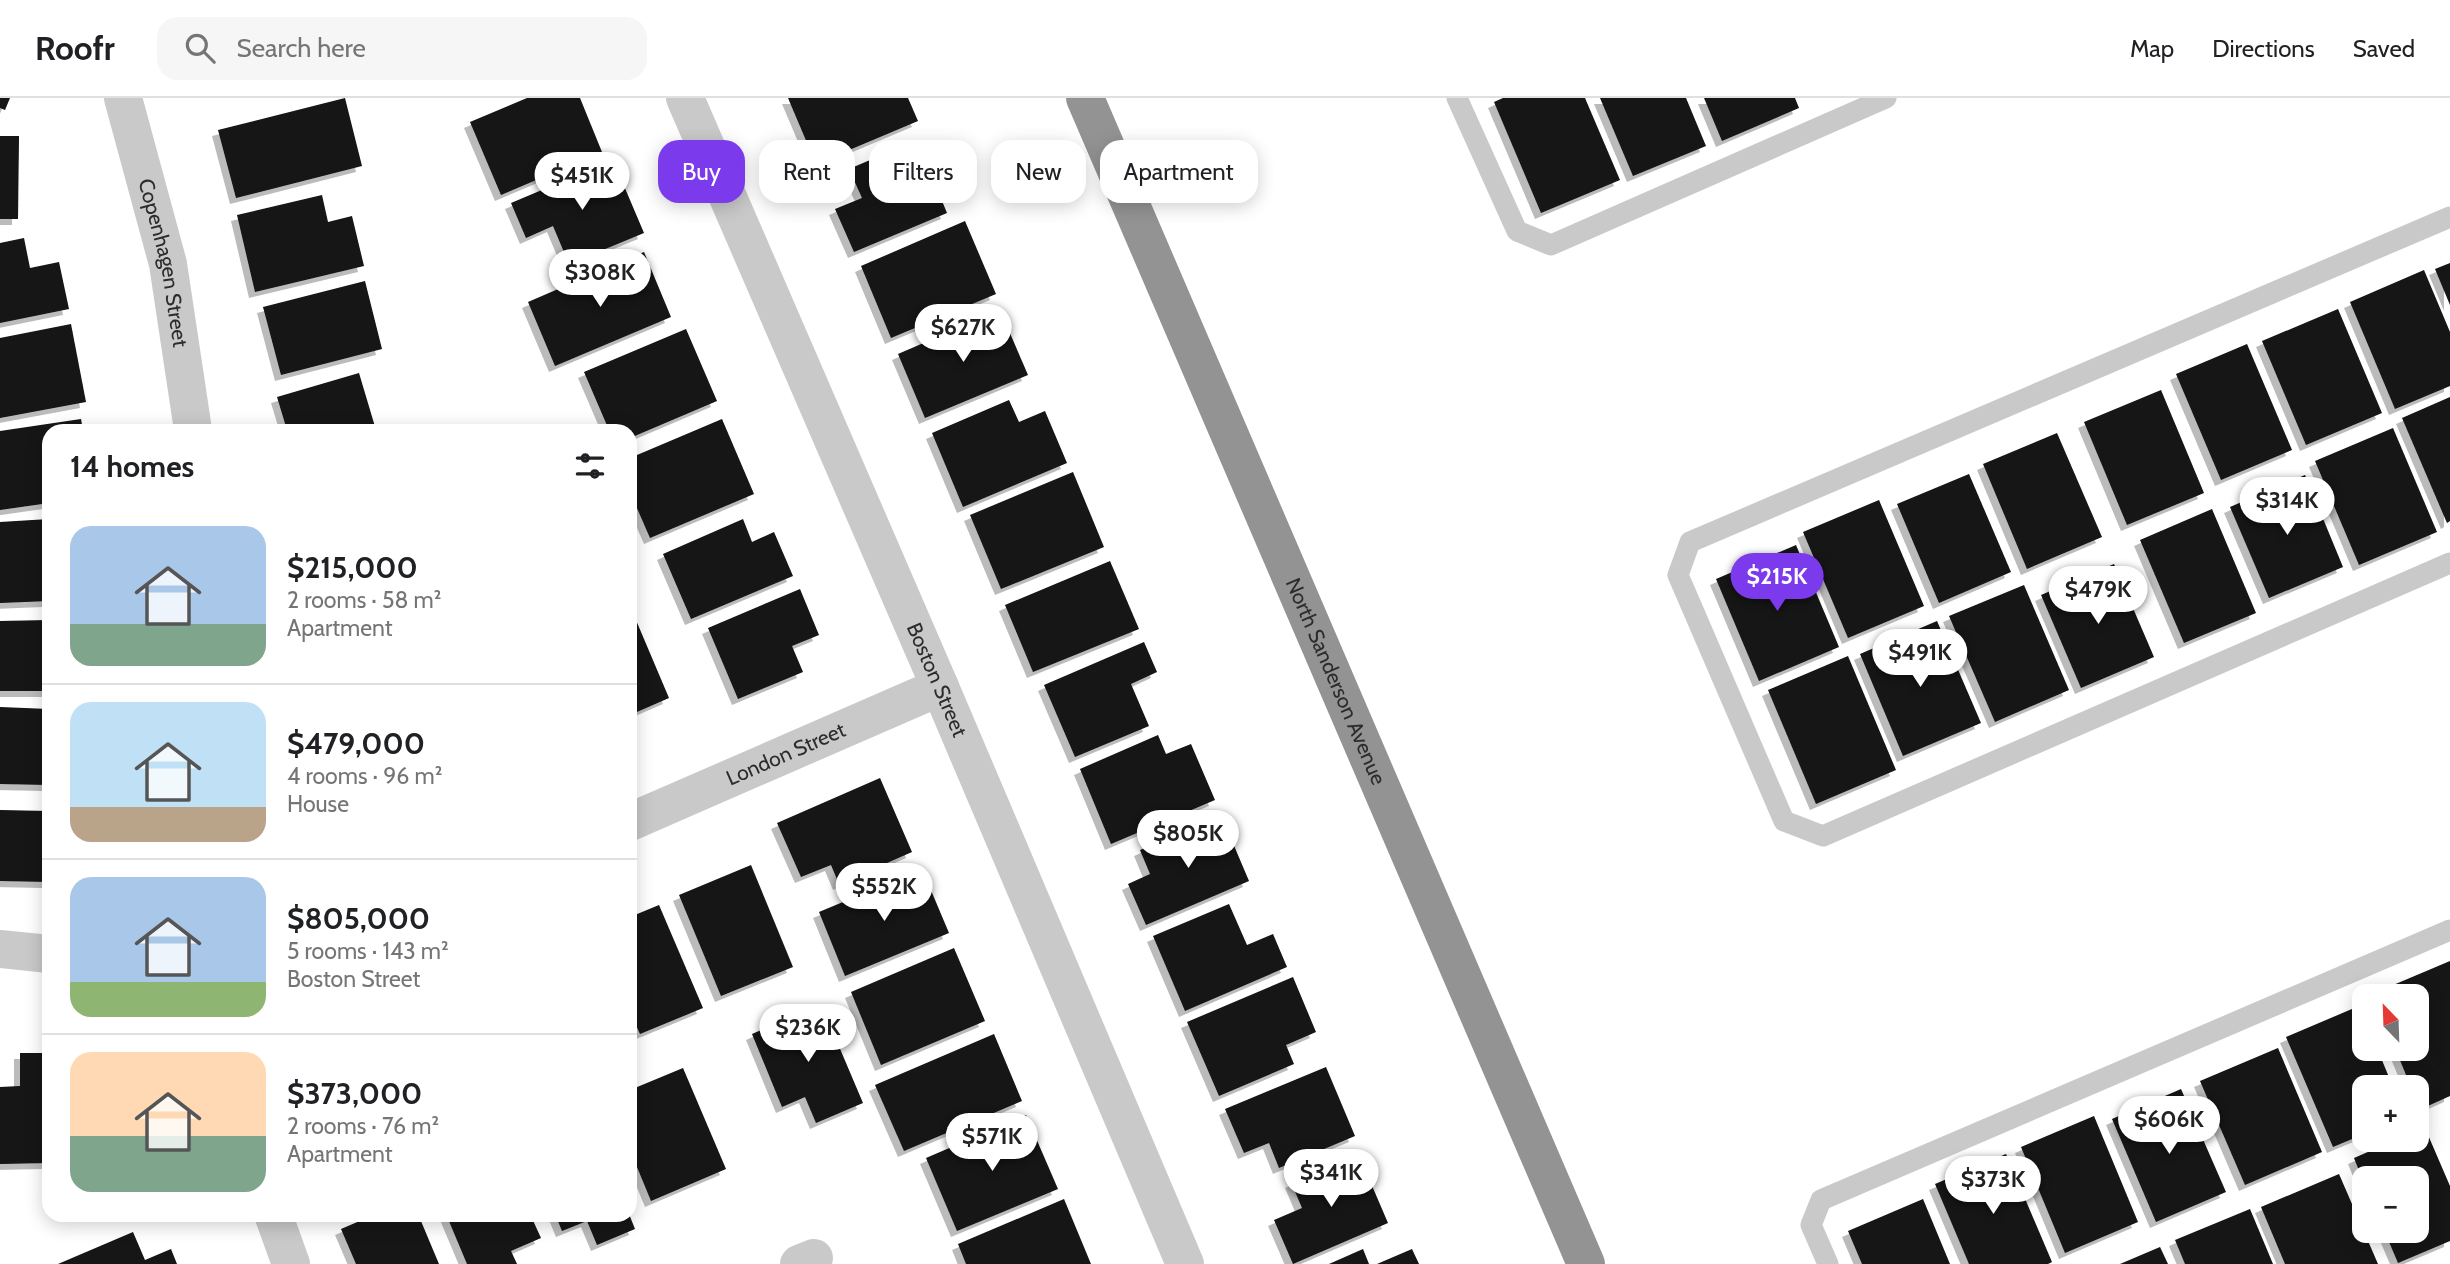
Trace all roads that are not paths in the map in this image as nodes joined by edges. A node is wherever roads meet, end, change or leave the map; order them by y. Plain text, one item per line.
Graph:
1 (123, 98) edge
2 (685, 98) edge
3 (1085, 98) edge
4 (1457, 98) edge
5 (1886, 98) edge
6 (2450, 217) edge
7 (192, 424) edge
8 (2450, 563) edge
9 (940, 687) junction
10 (637, 819) edge
11 (2450, 930) edge
12 (0, 949) edge
13 (42, 953) edge
14 (276, 1222) edge
15 (291, 1264) edge
16 (1185, 1264) edge
17 (1586, 1264) edge
18 (1828, 1264) edge

1 - 7 street, Copenhagen Street
2 - 9 street, Boston Street
3 - 17 highway, North Sanderson Avenue
4 - 5 lane
6 - 8 lane
9 - 10 street, London Street
9 - 16 street, Boston Street
11 - 18 lane
12 - 13 street
14 - 15 street

